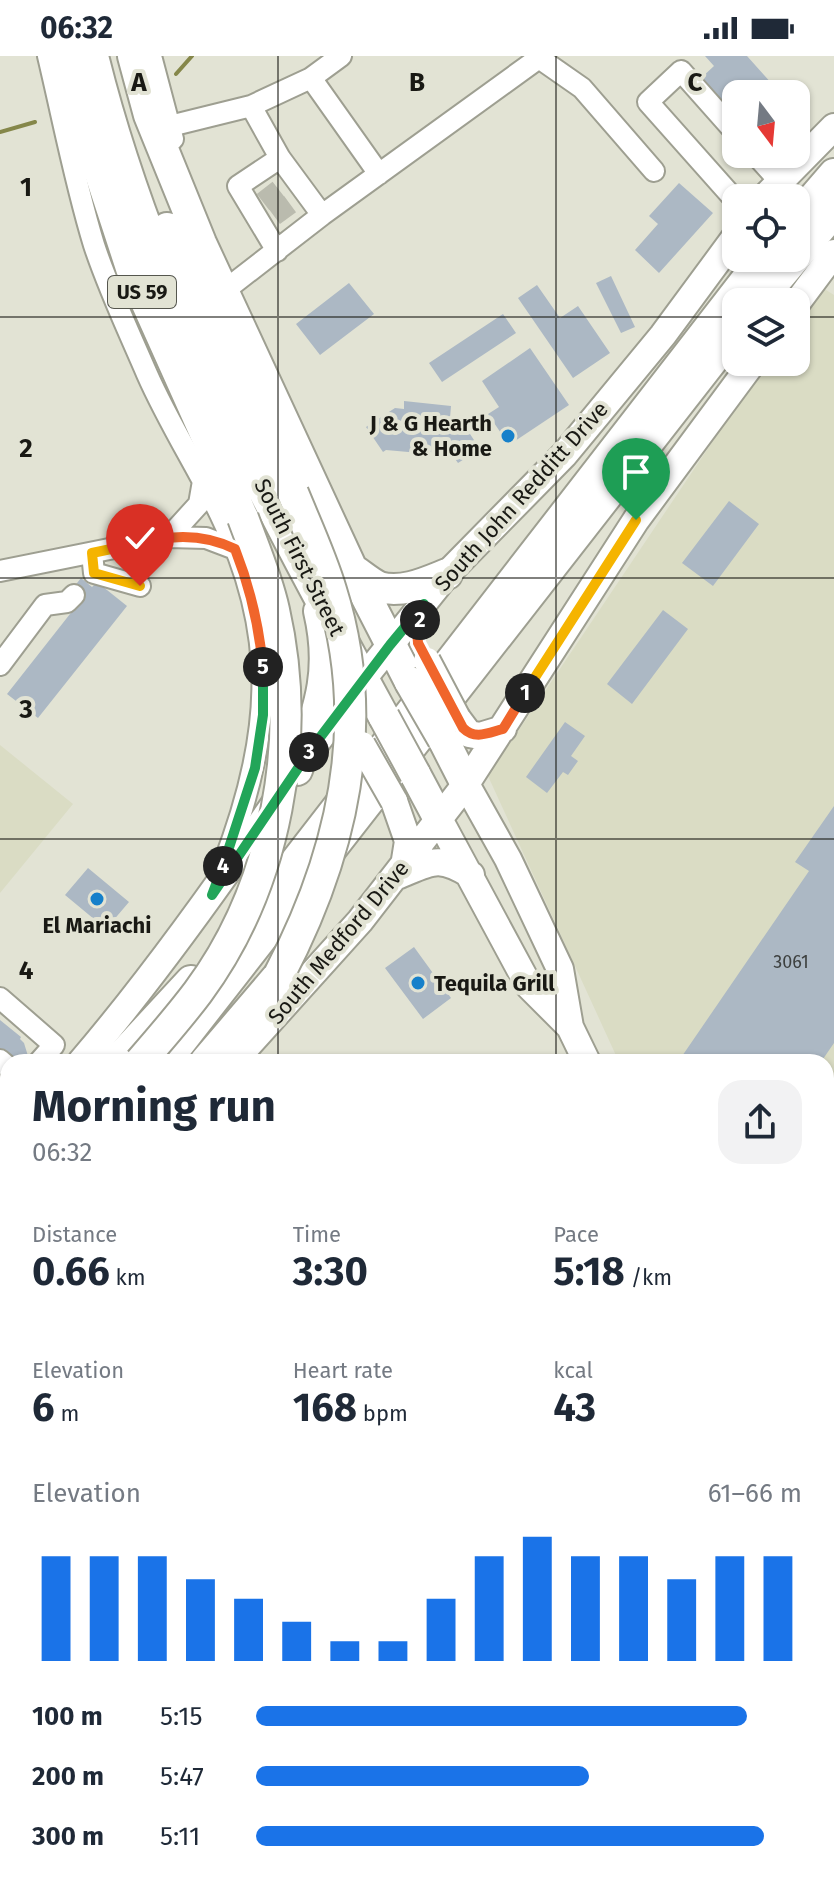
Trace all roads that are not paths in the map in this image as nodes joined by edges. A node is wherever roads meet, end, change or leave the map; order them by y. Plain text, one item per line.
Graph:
1 (48, 56) edge
2 (71, 56) edge
3 (93, 56) edge
4 (114, 56) edge
5 (133, 56) edge
6 (151, 56) edge
7 (341, 56) edge
8 (539, 57) edge
9 (311, 78) junction
10 (251, 106) junction
11 (722, 117) edge
12 (170, 126) junction
13 (834, 127) edge
14 (280, 158) junction
15 (654, 171) dead end
16 (379, 174) junction
17 (834, 174) edge
18 (778, 184) edge
19 (722, 185) edge
20 (810, 202) edge
21 (834, 212) edge
22 (322, 215) junction
23 (810, 240) edge
24 (201, 243) junction
25 (277, 251) junction
26 (834, 253) edge
27 (722, 255) edge
28 (752, 272) edge
29 (783, 272) edge
30 (770, 288) edge
31 (808, 288) edge
32 (224, 291) junction
33 (722, 348) edge
34 (743, 376) edge
35 (203, 481) junction
36 (169, 537) junction
37 (235, 549) junction
38 (352, 569) junction
39 (0, 571) edge
40 (447, 574) junction
41 (87, 576) junction
42 (312, 582) junction
43 (140, 586) dead end
44 (424, 604) junction
45 (390, 645) junction
46 (0, 665) edge
47 (419, 672) junction
48 (363, 679) junction
49 (330, 724) junction
50 (450, 728) junction
51 (503, 729) junction
52 (297, 770) junction
53 (466, 784) junction
54 (439, 819) junction
55 (400, 871) junction
56 (471, 875) junction
57 (212, 895) junction
58 (0, 983) edge
59 (0, 998) edge
60 (570, 1027) junction
61 (54, 1045) junction
62 (46, 1054) edge
63 (88, 1054) edge
64 (123, 1054) edge
65 (147, 1054) edge
66 (171, 1054) edge
67 (212, 1054) edge
68 (240, 1054) edge
69 (583, 1054) edge

1 - 35 street
2 - 65 highway, US 59, bridge
3 - 42 highway, South First Street
4 - 67 highway, US 59, bridge
5 - 24 highway, South First Street
6 - 12 street, South First Street
7 - 9 street
8 - 15 street
8 - 16 street
9 - 10 street
9 - 16 street
10 - 12 street
10 - 14 street
11 - 19 street
12 - 24 street, South First Street
13 - 18 main road
14 - 22 street
14 - 25 street
16 - 22 street
17 - 20 highway
21 - 23 highway
22 - 25 street
24 - 32 highway, South First Street
25 - 32 street
26 - 31 main road
27 - 40 main road, South John Redditt Drive
28 - 64 highway
29 - 30 highway
32 - 38 highway, South First Street
33 - 66 highway
34 - 51 main road
35 - 36 street
35 - 37 street
36 - 37 street
36 - 41 street
37 - 57 street
38 - 40 highway
38 - 45 highway, South First Street
39 - 41 street
40 - 44 main road, South John Redditt Drive
41 - 43 street
41 - 46 street
42 - 48 highway, South First Street
42 - 52 highway
44 - 45 main road, South John Redditt Drive
44 - 47 main road
45 - 47 highway, South First Street
45 - 48 main road, South John Redditt Drive
47 - 50 highway, South First Street, bridge
48 - 49 main road
48 - 54 highway, South First Street, bridge
49 - 52 main road
49 - 55 main road, bridge
50 - 51 main road
50 - 53 highway, South First Street
51 - 53 main road
52 - 57 main road
53 - 54 main road
53 - 60 main road, South First Street
54 - 55 main road, South Medford Drive
54 - 56 main road, South First Street
55 - 56 main road
55 - 68 main road, South Medford Drive
56 - 60 main road, South First Street
57 - 63 main road
58 - 61 street
59 - 61 street
60 - 69 main road, South First Street
61 - 62 street

